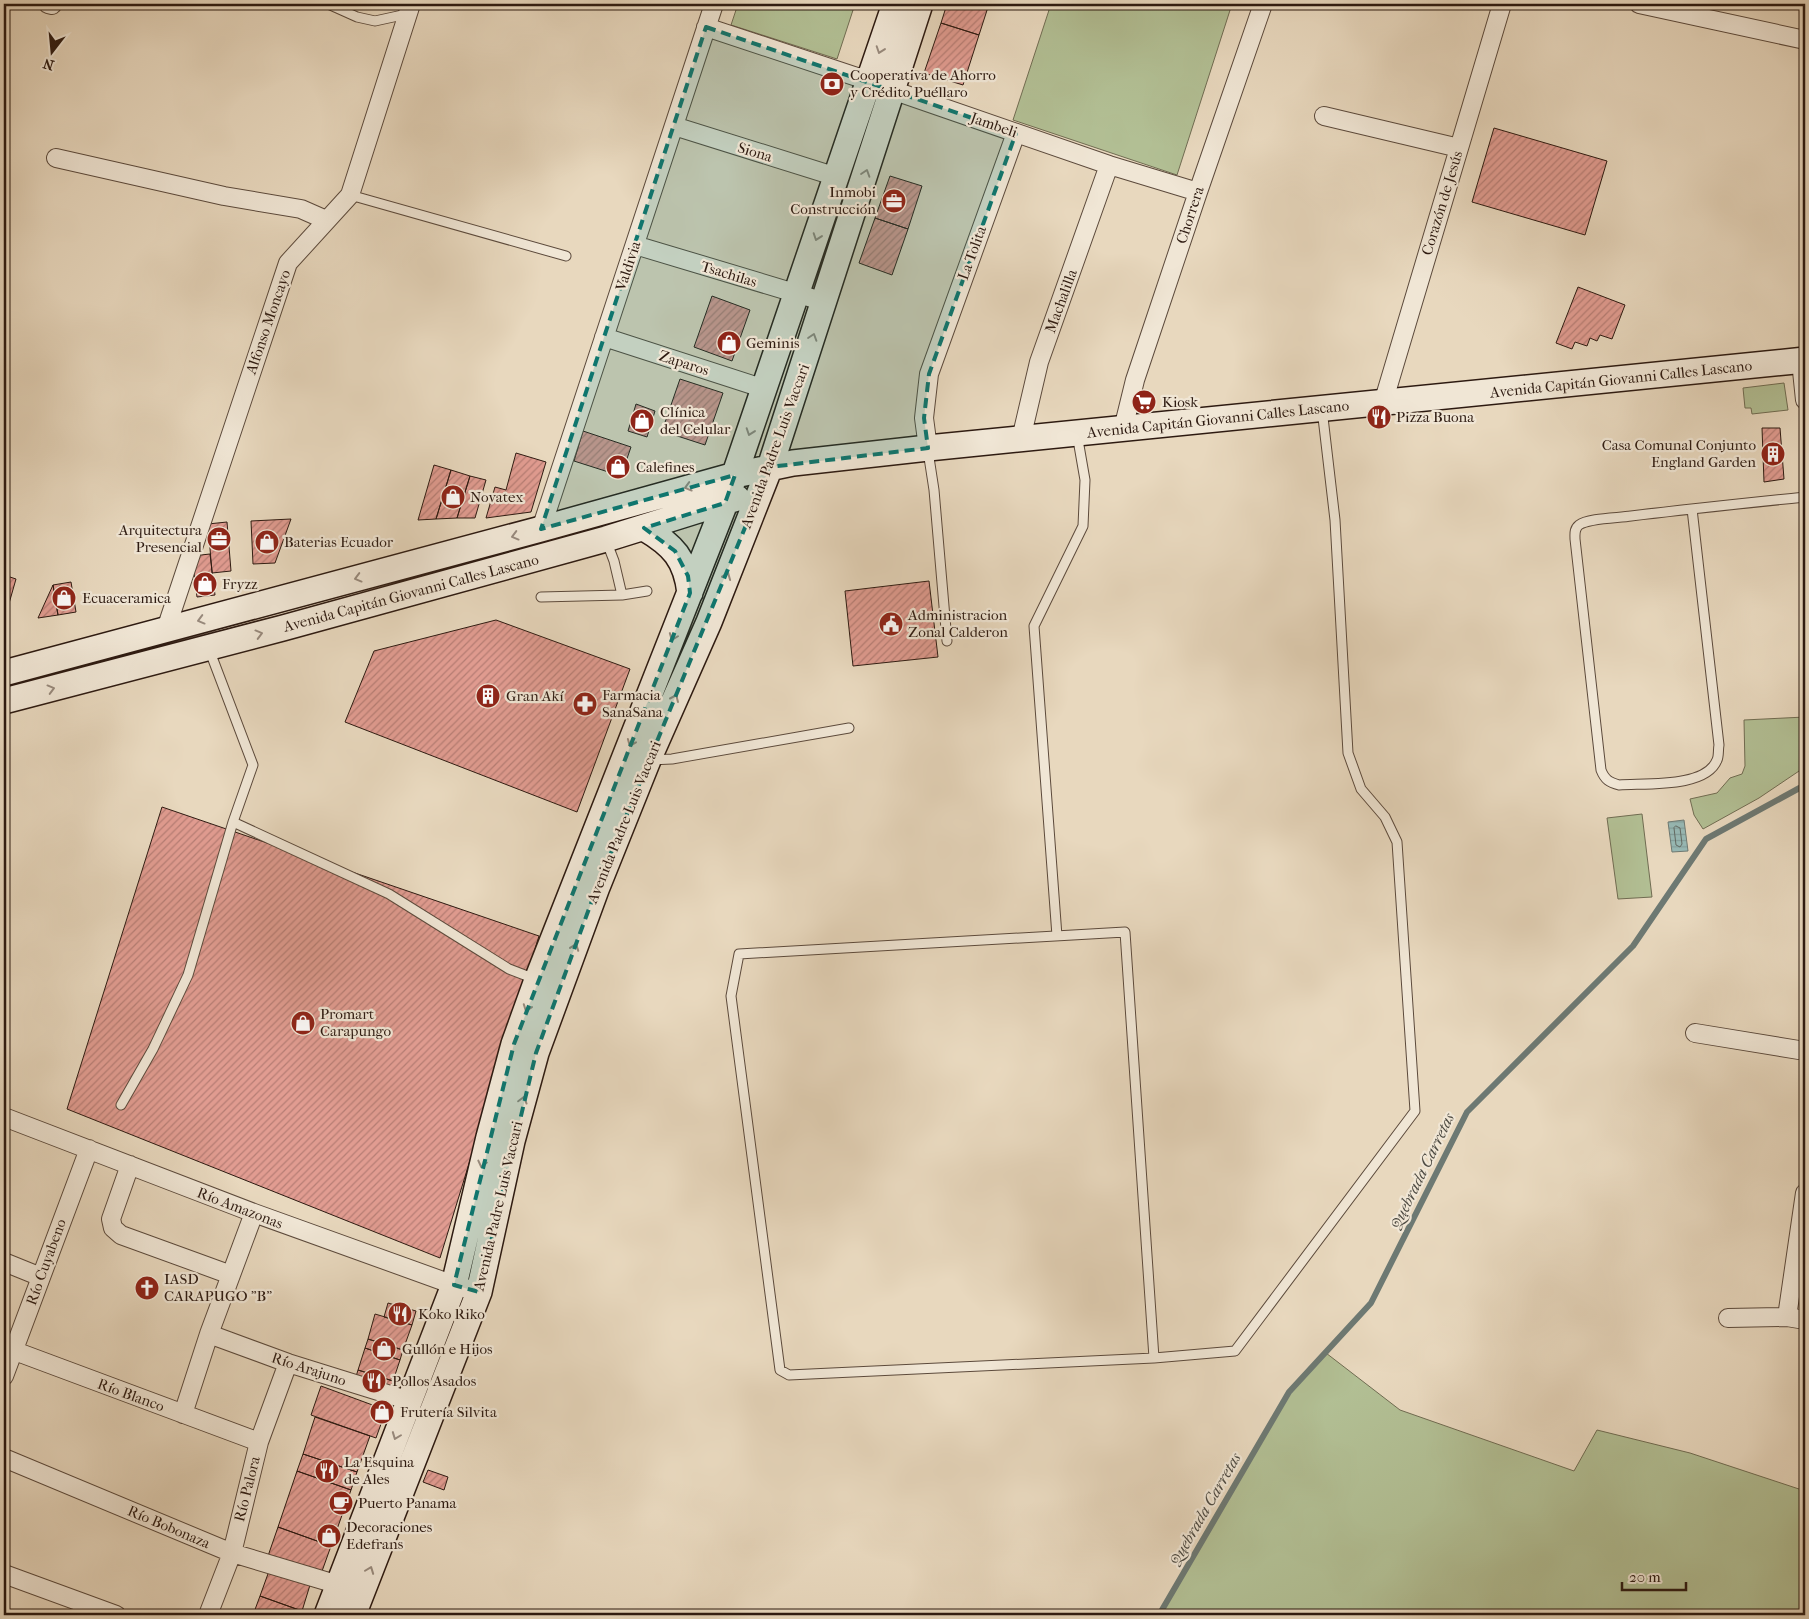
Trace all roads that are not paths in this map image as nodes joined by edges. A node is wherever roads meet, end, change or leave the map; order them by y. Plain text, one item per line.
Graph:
1 (328, 4) edge
2 (714, 4) edge
3 (895, 4) edge
4 (920, 4) edge
5 (1263, 4) edge
6 (1502, 4) edge
7 (1639, 4) edge
8 (409, 9) edge
9 (706, 28) junction
10 (1805, 40) edge
11 (869, 81) junction
12 (892, 90) junction
13 (1324, 116) dead end
14 (674, 126) junction
15 (1016, 133) junction
16 (1459, 148) junction
17 (56, 158) dead end
18 (1109, 165) junction
19 (837, 177) junction
20 (1198, 192) junction
21 (350, 195) junction
22 (326, 220) junction
23 (635, 246) junction
24 (566, 256) dead end
25 (797, 295) junction
26 (824, 302) junction
27 (604, 337) junction
28 (1803, 361) edge
29 (765, 389) junction
30 (1805, 400) edge
31 (1383, 402) junction
32 (1322, 409) junction
33 (1123, 428) junction
34 (1077, 433) junction
35 (1021, 439) junction
36 (928, 448) junction
37 (735, 475) junction
38 (766, 477) junction
39 (1805, 497) edge
40 (725, 503) junction
41 (1692, 509) junction
42 (644, 528) junction
43 (541, 529) junction
44 (606, 540) junction
45 (647, 591) dead end
46 (690, 593) junction
47 (622, 595) junction
48 (541, 598) dead end
49 (166, 629) junction
50 (947, 641) dead end
51 (208, 648) junction
52 (4, 672) edge
53 (4, 701) edge
54 (850, 728) dead end
55 (648, 760) junction
56 (233, 822) junction
57 (1057, 936) junction
58 (537, 980) junction
59 (1695, 1033) dead end
60 (1805, 1051) edge
61 (121, 1105) dead end
62 (4, 1117) edge
63 (89, 1149) junction
64 (130, 1165) junction
65 (1805, 1193) edge
66 (254, 1213) junction
67 (4, 1262) edge
68 (231, 1275) junction
69 (40, 1277) junction
70 (454, 1285) junction
71 (479, 1292) junction
72 (1787, 1317) junction
73 (1728, 1318) dead end
74 (1805, 1320) edge
75 (209, 1334) junction
76 (8, 1349) edge
77 (1154, 1358) junction
78 (288, 1364) junction
79 (4, 1376) edge
80 (410, 1401) junction
81 (183, 1414) junction
82 (259, 1442) junction
83 (4, 1458) edge
84 (232, 1553) junction
85 (4, 1574) edge
86 (339, 1585) junction
87 (116, 1615) edge
88 (208, 1615) edge
89 (327, 1615) edge
90 (353, 1615) edge

1 - 8 lane
2 - 9 street, Valdivia
3 -> 11 main road, Avenida Padre Luis Vaccari
4 - 12 main road, Avenida Padre Luis Vaccari
5 - 20 street, Chorrera
6 - 16 street, Corazón de Jesús
7 - 10 street
8 - 21 street, Alfonso Moncayo
9 - 11 street, Jambeli
9 - 14 street, Valdivia
11 - 12 street, Jambeli
11 - 19 main road, Avenida Padre Luis Vaccari
12 - 15 street, Jambeli
26 -> 12 main road, Avenida Padre Luis Vaccari
13 - 16 street
14 - 19 street, Siona
14 - 23 street, Valdivia
15 - 18 street, Jambeli
15 - 36 street, La Tolita
16 - 31 street, Corazón de Jesús
17 - 22 street
18 - 20 street, Jambeli
18 - 35 street, Machalilla
19 -> 25 main road, Avenida Padre Luis Vaccari
20 - 33 street, Chorrera
21 - 22 street, Alfonso Moncayo
21 - 24 lane
22 - 49 street, Alfonso Moncayo
23 - 25 street, Tsachilas
23 - 27 street, Valdivia
25 - 26 street, Tsachilas
25 - 29 main road, Avenida Padre Luis Vaccari
38 -> 26 main road, Avenida Padre Luis Vaccari
27 - 29 street, Zaparos
27 - 43 street, Valdivia
28 - 30 street
28 - 31 main road, Avenida Capitán Giovanni Calles Lascano
29 -> 37 main road, Avenida Padre Luis Vaccari
31 - 32 main road, Avenida Capitán Giovanni Calles Lascano
32 - 33 main road, Avenida Capitán Giovanni Calles Lascano
32 - 77 lane
33 - 34 main road, Avenida Capitán Giovanni Calles Lascano
34 - 35 main road, Avenida Capitán Giovanni Calles Lascano
34 - 57 lane
35 - 36 main road, Avenida Capitán Giovanni Calles Lascano
36 - 38 main road, Avenida Capitán Giovanni Calles Lascano
36 - 50 lane
37 - 38 main road, Avenida Capitán Giovanni Calles Lascano
37 - 40 main road, Avenida Padre Luis Vaccari
37 -> 43 main road, Avenida Capitán Giovanni Calles Lascano
38 - 40 main road, Avenida Capitán Giovanni Calles Lascano
55 -> 38 main road, Avenida Padre Luis Vaccari
39 - 41 lane
40 - 42 main road, Avenida Capitán Giovanni Calles Lascano
40 - 46 main road, Avenida Padre Luis Vaccari
41 - 41 lane
42 - 44 main road, Avenida Capitán Giovanni Calles Lascano
42 - 46 main road
43 -> 49 main road, Avenida Capitán Giovanni Calles Lascano
44 - 47 lane
51 -> 44 main road, Avenida Capitán Giovanni Calles Lascano
45 - 47 lane
46 -> 58 main road, Avenida Padre Luis Vaccari
47 - 48 lane
49 - 52 main road, Avenida Capitán Giovanni Calles Lascano
53 -> 51 main road, Avenida Capitán Giovanni Calles Lascano
51 - 56 lane
54 - 55 lane
71 -> 55 main road, Avenida Padre Luis Vaccari
56 - 58 lane
56 - 61 lane
57 - 77 lane
57 - 77 lane
58 -> 70 main road, Avenida Padre Luis Vaccari
59 - 60 street
62 - 63 street, Río Amazonas
63 - 64 street, Río Amazonas
63 - 69 street, Río Cuyabeno
64 - 66 street, Río Amazonas
64 - 68 street
65 - 72 street
66 - 68 street
66 - 70 street, Río Amazonas
67 - 69 street
68 - 75 street
69 - 76 street, Río Cuyabeno
70 - 71 street, Río Amazonas
70 - 80 main road, Avenida Padre Luis Vaccari
90 -> 71 main road, Avenida Padre Luis Vaccari
72 - 73 street
72 - 74 street
75 - 78 street, Río Arajuno
75 - 81 street
76 - 79 street, Río Cuyabeno
76 - 81 street, Río Blanco
78 - 80 street, Río Arajuno
78 - 82 street, Río Palora
80 -> 86 main road, Avenida Padre Luis Vaccari
81 - 82 street, Río Blanco
82 - 84 street, Río Palora
83 - 84 street, Río Bobonaza
84 - 86 street, Río Bobonaza
84 - 88 street, Río Palora
85 - 87 street
86 - 89 main road, Avenida Padre Luis Vaccari

